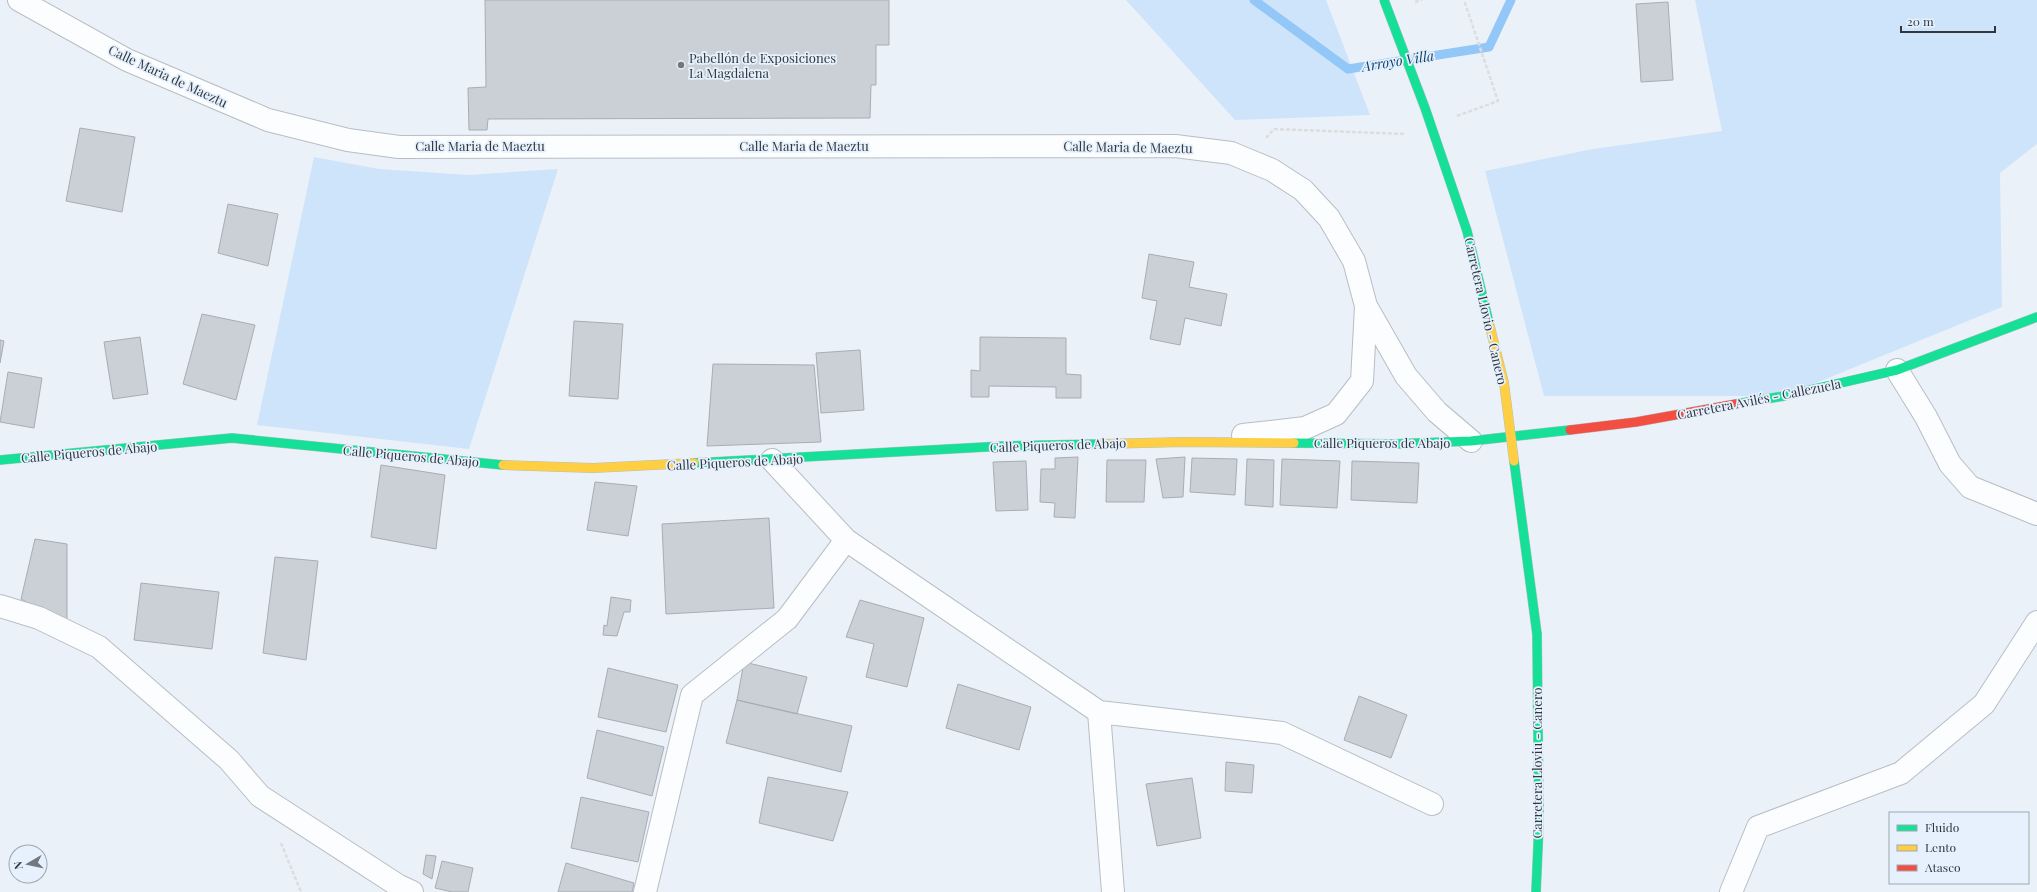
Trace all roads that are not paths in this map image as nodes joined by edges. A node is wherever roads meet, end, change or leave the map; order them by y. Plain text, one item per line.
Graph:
1 (19, 0) edge
2 (1384, 0) edge
3 (1366, 306) junction
4 (2037, 316) edge
5 (1897, 370) junction
6 (1184, 442) junction
7 (1471, 442) junction
8 (0, 460) edge
9 (772, 460) junction
10 (2037, 514) edge
11 (846, 540) junction
12 (0, 606) edge
13 (2037, 622) edge
14 (1537, 634) joint
15 (1099, 712) junction
16 (1432, 804) dead end
17 (402, 890) edge
18 (645, 892) edge
19 (1113, 892) edge
20 (1536, 892) edge
21 (1731, 892) edge

1 - 3 street, Calle Maria de Maeztu
2 - 14 main road, Carretera Llovio - Canero, bridge
3 - 6 street
3 - 7 street, Calle Maria de Maeztu
4 - 5 main road, Carretera Avilés - Callezuela
5 - 7 main road, Carretera Avilés - Callezuela
5 - 10 street
6 - 7 main road, Calle Piqueros de Abajo
6 - 9 main road, Calle Piqueros de Abajo
8 - 9 main road, Calle Piqueros de Abajo
9 - 11 street
11 - 15 street
11 - 18 street
12 - 17 street
13 - 21 street
14 - 20 main road, Carretera Lloviu - Canero
15 - 16 street
15 - 19 street

